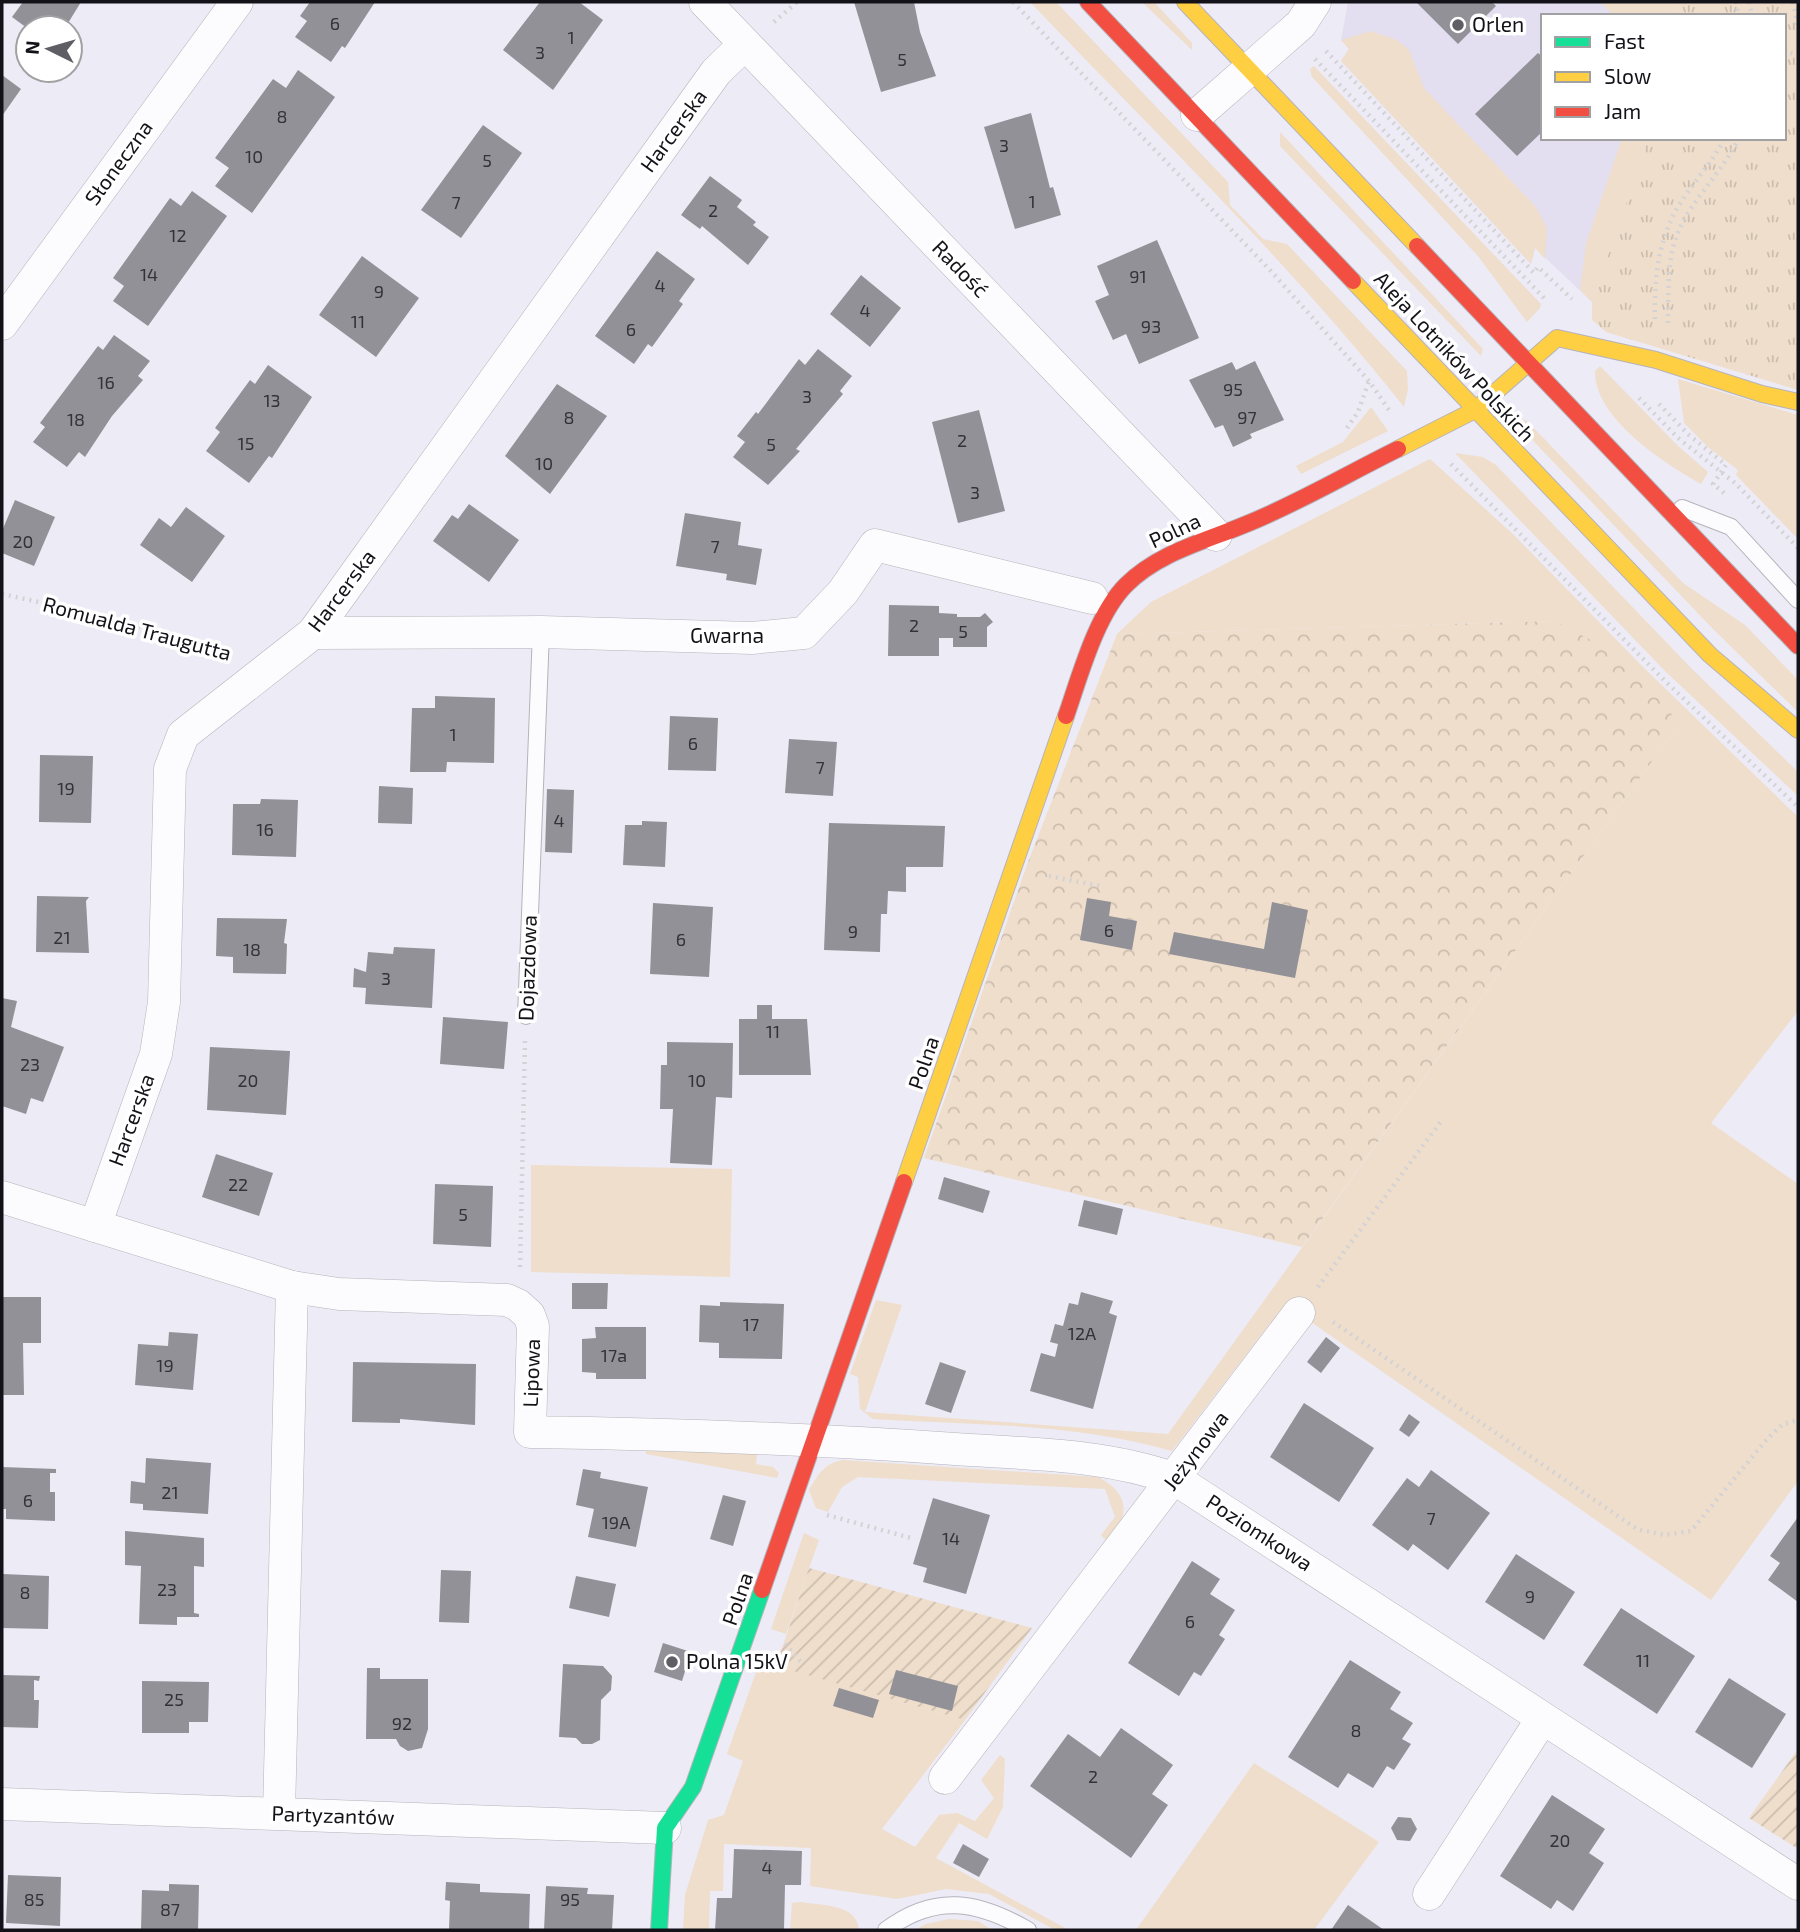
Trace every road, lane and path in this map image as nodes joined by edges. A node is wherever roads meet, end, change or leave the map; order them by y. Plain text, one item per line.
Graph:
1 (237, 2) edge
2 (705, 2) edge
3 (1013, 2) edge
4 (1088, 2) edge
5 (1185, 2) edge
6 (1793, 2) edge
7 (1302, 20) edge
8 (1798, 28) edge
9 (745, 44) junction
10 (1249, 70) junction
11 (1197, 115) junction
12 (1724, 140) edge
13 (1739, 140) edge
14 (1573, 300) dead end
15 (2, 324) edge
16 (1586, 343) junction
17 (1664, 362) junction
18 (1529, 365) junction
19 (1633, 391) dead end
20 (1651, 395) dead end
21 (1798, 402) edge
22 (1661, 405) junction
23 (1475, 410) junction
24 (1661, 421) junction
25 (1677, 421) junction
26 (1421, 439) junction
27 (1705, 449) dead end
28 (1656, 498) junction
29 (1216, 535) junction
30 (1798, 548) edge
31 (2, 594) edge
32 (1091, 598) dead end
33 (1798, 600) edge
34 (541, 632) junction
35 (313, 633) junction
36 (1798, 646) edge
37 (271, 666) junction
38 (1798, 730) edge
39 (1798, 807) edge
40 (1014, 870) junction
41 (1104, 887) dead end
42 (526, 1016) joint
43 (1442, 1120) dead end
44 (2, 1197) edge
45 (95, 1226) junction
46 (292, 1287) junction
47 (518, 1305) junction
48 (1303, 1309) junction
49 (1798, 1420) edge
50 (814, 1439) junction
51 (1175, 1479) junction
52 (792, 1506) junction
53 (911, 1538) dead end
54 (1542, 1719) junction
55 (945, 1779) dead end
56 (2, 1804) edge
57 (279, 1813) junction
58 (665, 1828) junction
59 (1798, 1884) edge
60 (1429, 1894) dead end
61 (659, 1930) edge
62 (886, 1930) edge
63 (1028, 1930) edge

1 - 15 street, Słoneczna
2 - 9 street, Radość
3 - 26 path
4 - 11 street, Aleja Lotników Polskich
5 - 10 street
6 - 8 path
7 - 10 street
7 - 14 path
7 - 16 path
9 - 29 street, Radość
9 - 35 street, Harcerska
10 - 11 street
10 - 18 street
11 - 23 street, Aleja Lotników Polskich
12 - 17 path
13 - 17 path
16 - 17 street
16 - 18 street, Polna
17 - 21 street
17 - 22 path
17 - 25 path
18 - 23 street, Polna
18 - 28 street
19 - 24 path
20 - 22 path
22 - 24 path
22 - 25 path
23 - 26 street, Polna
23 - 38 street, Aleja Lotników Polskich
24 - 30 path
25 - 27 path
26 - 29 street, Polna
26 - 39 path
28 - 33 lane
28 - 36 street
29 - 40 street, Polna
31 - 37 path, Romualda Traugutta
32 - 34 street, Gwarna
34 - 35 street, Gwarna
34 - 42 lane, Dojazdowa
35 - 37 street, Harcerska
37 - 45 street, Harcerska
40 - 41 path
40 - 50 street, Polna
42 - 47 path, Dojazdowa
43 - 48 path
44 - 45 street
45 - 46 street
46 - 47 street
46 - 57 street
47 - 50 street, Lipowa
48 - 49 path
48 - 51 street, Jeżynowa
50 - 51 street, Poziomkowa
50 - 52 street, Polna
51 - 54 street, Poziomkowa
51 - 55 street, Jeżynowa
52 - 53 path
52 - 58 street, Polna
54 - 59 street, Poziomkowa
54 - 60 street
56 - 57 street, Partyzantów
57 - 58 street, Partyzantów
58 - 61 street
62 - 63 lane

